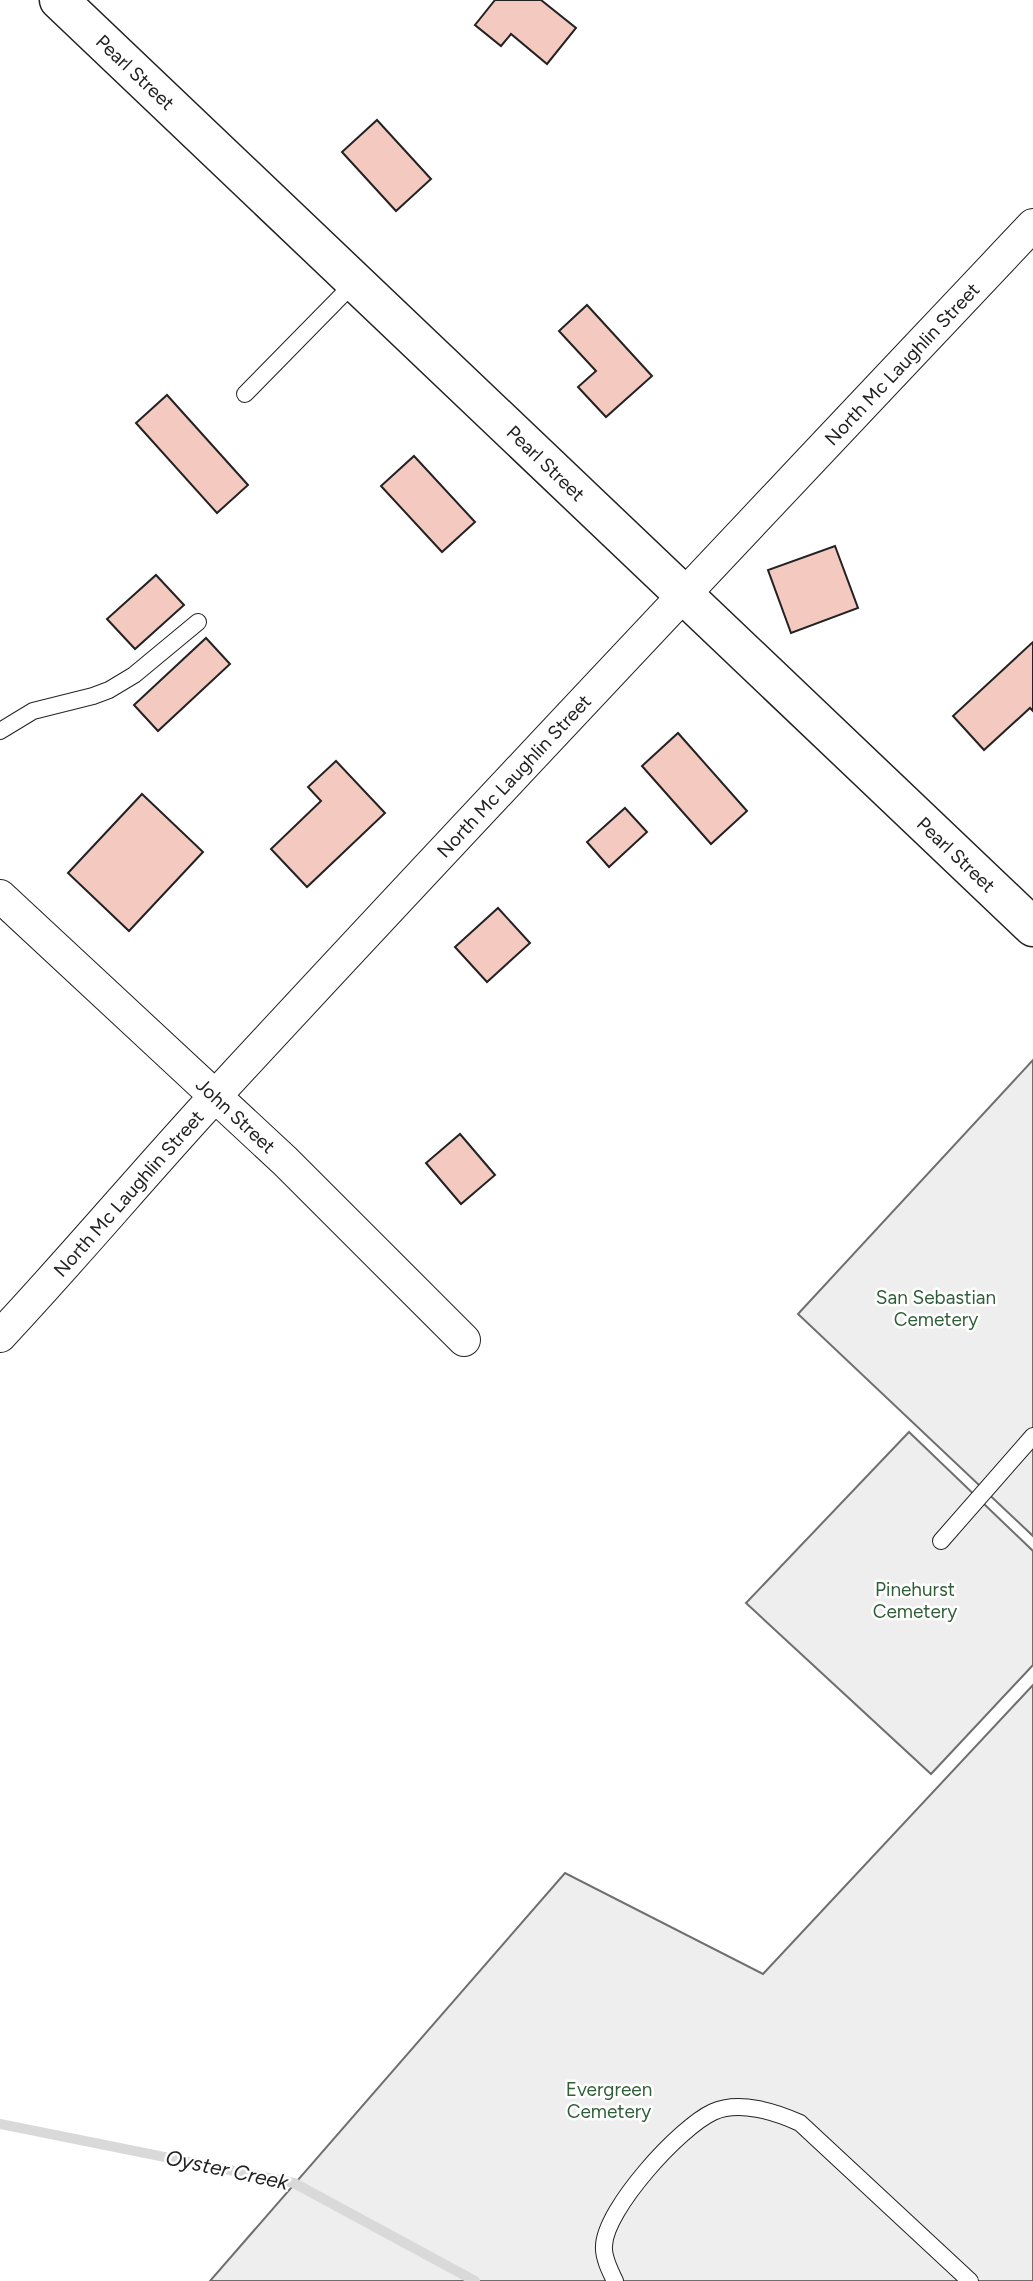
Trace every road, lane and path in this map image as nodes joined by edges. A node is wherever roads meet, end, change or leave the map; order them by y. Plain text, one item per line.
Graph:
1 (59, 0) edge
2 (1033, 225) edge
3 (356, 281) junction
4 (245, 394) dead end
5 (683, 596) junction
6 (198, 622) dead end
7 (0, 731) edge
8 (0, 896) edge
9 (1033, 927) edge
10 (215, 1097) junction
11 (0, 1336) edge
12 (464, 1340) dead end
13 (1033, 1436) edge
14 (941, 1541) dead end
15 (615, 2281) edge
16 (970, 2281) edge

1 - 3 street, Pearl Street
2 - 5 street, North Mc Laughlin Street
3 - 4 lane
3 - 5 street, Pearl Street
5 - 9 street, Pearl Street
5 - 10 street, North Mc Laughlin Street
6 - 7 lane
8 - 10 street, John Street
10 - 11 street, North Mc Laughlin Street
10 - 12 street, John Street
13 - 14 lane
15 - 16 lane

